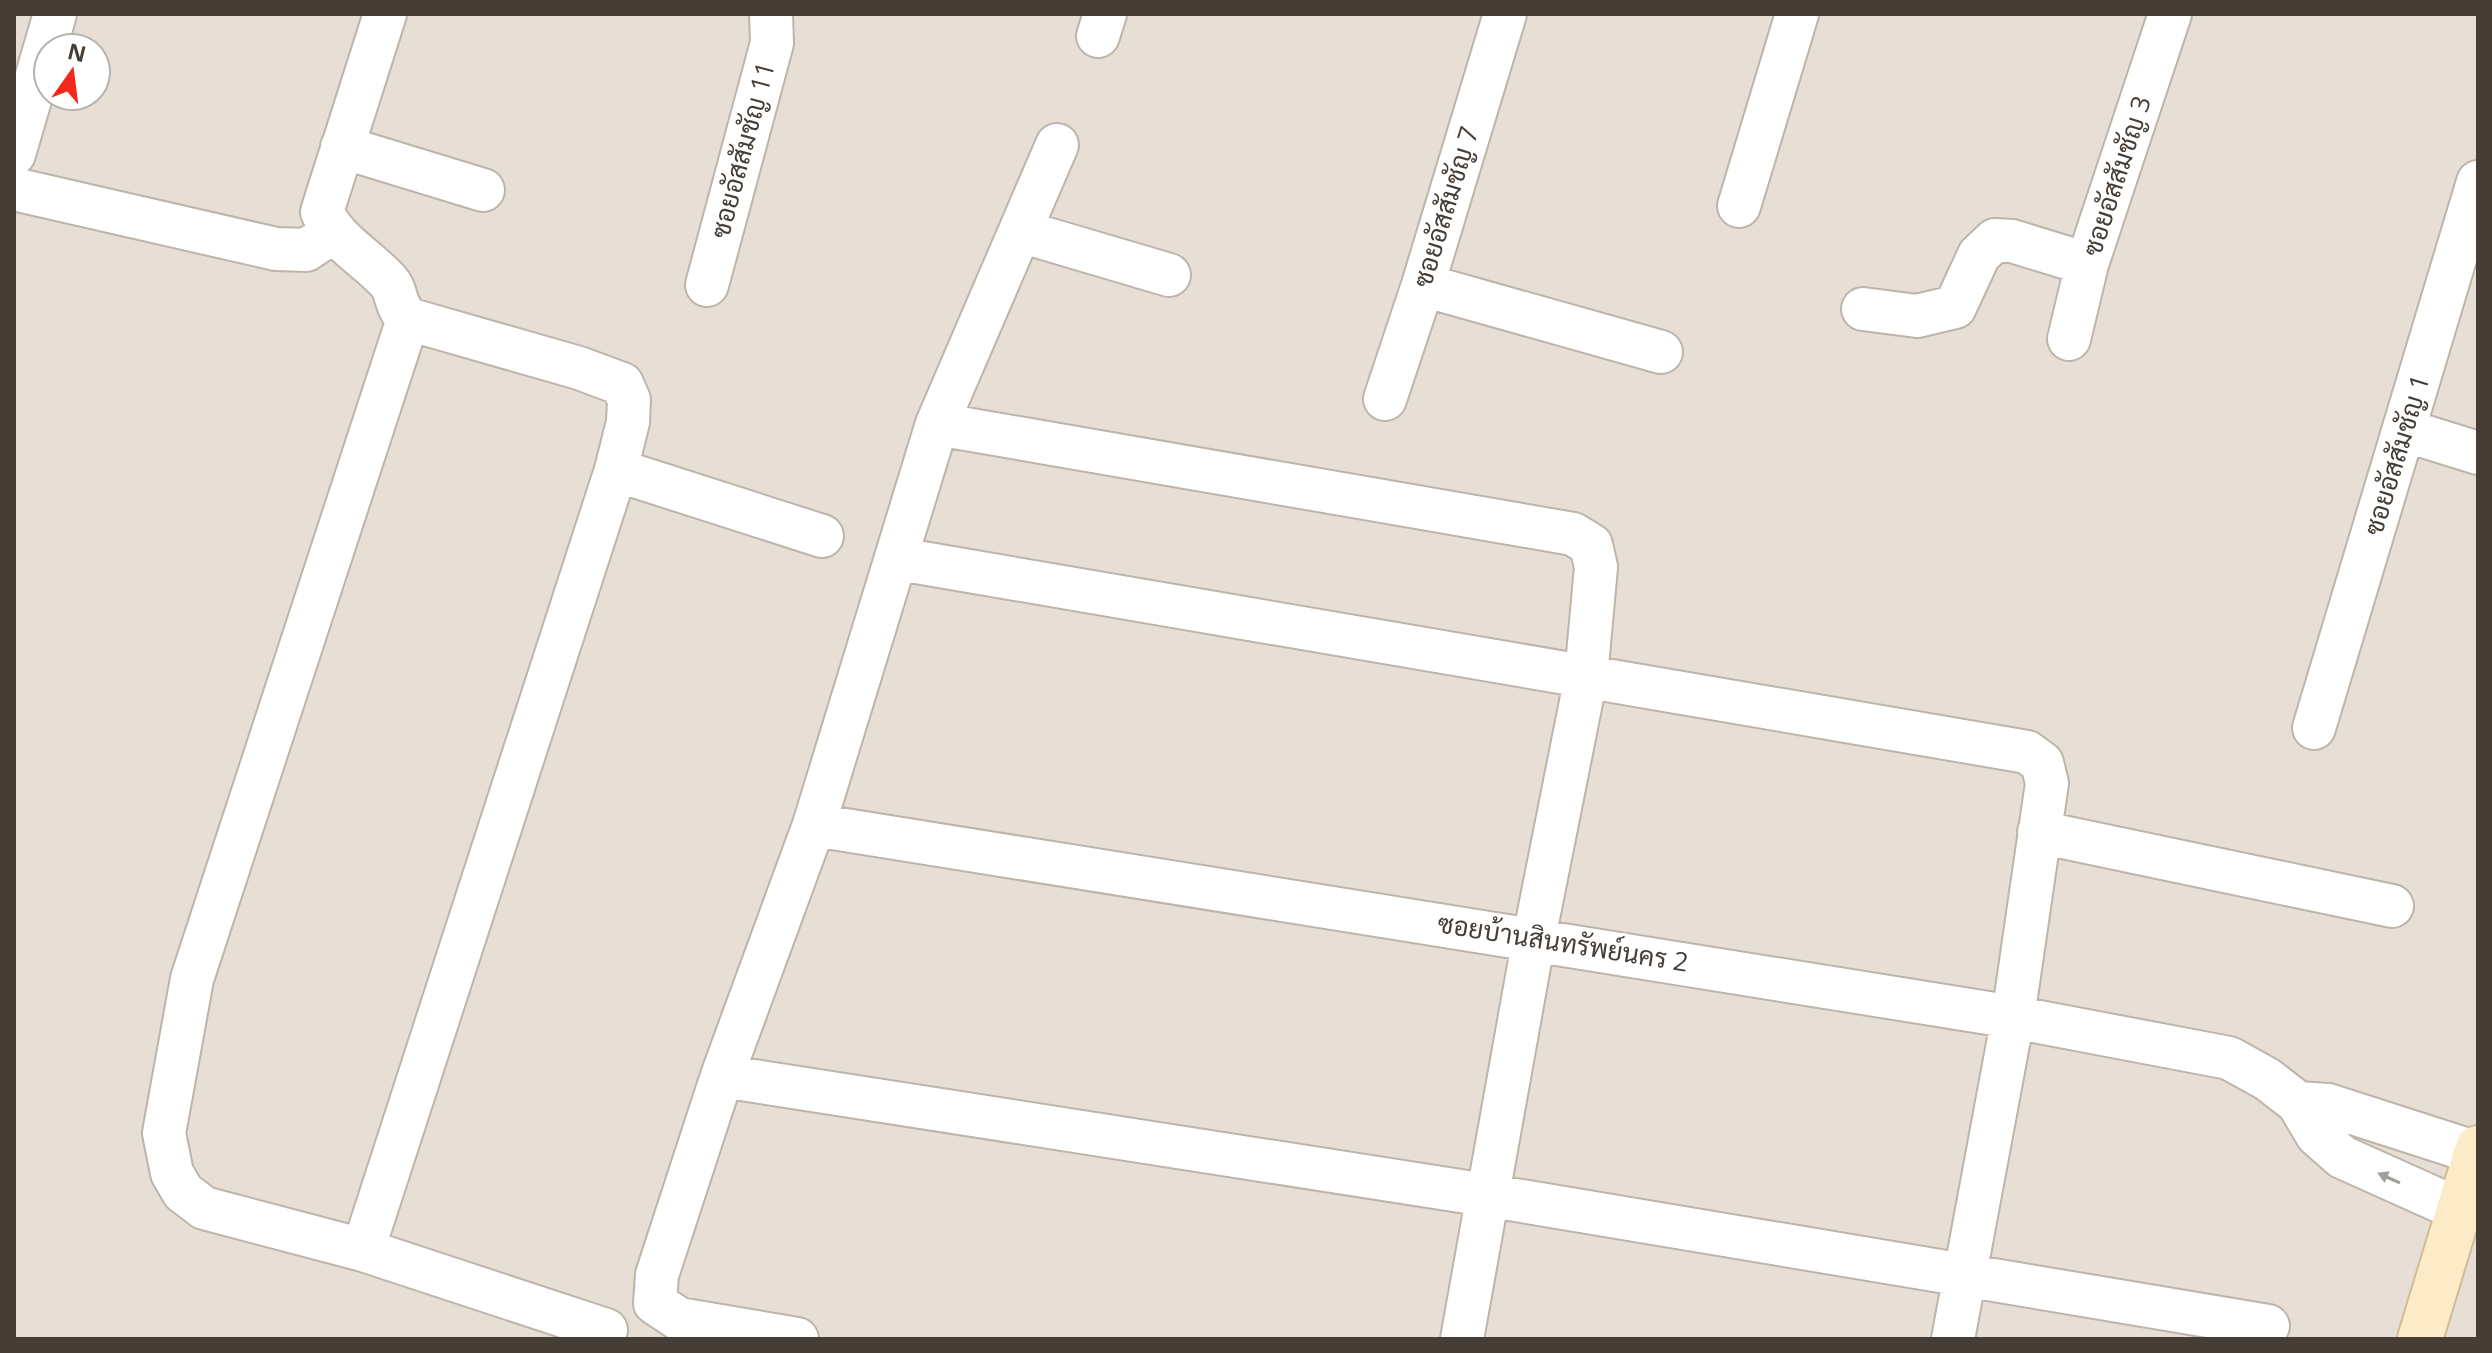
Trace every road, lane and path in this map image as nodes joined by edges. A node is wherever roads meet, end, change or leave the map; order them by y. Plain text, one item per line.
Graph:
1 (55, 14) edge
2 (385, 14) edge
3 (771, 14) edge
4 (1505, 14) edge
5 (1797, 14) edge
6 (2170, 14) edge
7 (1057, 145) dead end
8 (342, 147) junction
9 (14, 154) edge
10 (2478, 182) edge
11 (14, 189) edge
12 (483, 190) dead end
13 (1739, 206) dead end
14 (327, 222) junction
15 (1020, 231) junction
16 (2087, 264) junction
17 (1169, 275) dead end
18 (707, 285) dead end
19 (1423, 285) junction
20 (1863, 309) dead end
21 (408, 319) junction
22 (2069, 339) dead end
23 (1661, 352) dead end
24 (1385, 399) dead end
25 (937, 424) junction
26 (2404, 430) junction
27 (2478, 453) edge
28 (616, 470) junction
29 (822, 536) dead end
30 (899, 559) junction
31 (1586, 677) junction
32 (2314, 728) dead end
33 (814, 825) junction
34 (2039, 832) junction
35 (2392, 906) dead end
36 (1534, 938) junction
37 (2013, 1017) junction
38 (722, 1076) junction
39 (2298, 1103) junction
40 (2477, 1150) edge
41 (1486, 1195) junction
42 (2460, 1210) junction
43 (363, 1250) junction
44 (1963, 1275) junction
45 (2268, 1326) dead end
46 (606, 1330) dead end
47 (797, 1339) edge
48 (1462, 1339) edge
49 (1953, 1339) edge
50 (2420, 1339) edge

1 - 9 street
2 - 8 street
3 - 18 street, ซอยอัสสัมชัญ 11
4 - 19 street, ซอยอัสสัมชัญ 7
5 - 13 street
6 - 16 street, ซอยอัสสัมชัญ 3
7 - 15 street
8 - 12 street
8 - 14 street
10 - 26 street, ซอยอัสสัมชัญ 1
11 - 14 street
14 - 21 street
15 - 17 street
15 - 25 street
16 - 20 street
16 - 22 street, ซอยอัสสัมชัญ 3
19 - 23 street
19 - 24 street, ซอยอัสสัมชัญ 7
21 - 28 street
21 - 43 street
25 - 30 street
25 - 31 street
26 - 27 street
26 - 32 street, ซอยอัสสัมชัญ 1
28 - 29 street
28 - 43 street
30 - 31 street
30 - 33 street
31 - 34 street
31 - 36 street
33 - 36 street, ซอยบ้านสินทรัพย์นคร 2
33 - 38 street
34 - 35 street
34 - 37 street
36 - 37 street, ซอยบ้านสินทรัพย์นคร 2
36 - 41 street
37 - 39 street, ซอยบ้านสินทรัพย์นคร 2
37 - 44 street
38 - 41 street
38 - 47 street
39 - 40 street
42 -> 39 street, ซอยบ้านสินทรัพย์นคร 2
40 - 42 street
41 - 44 street
41 - 48 street
42 - 50 street
43 - 46 street
44 - 45 street
44 - 49 street

